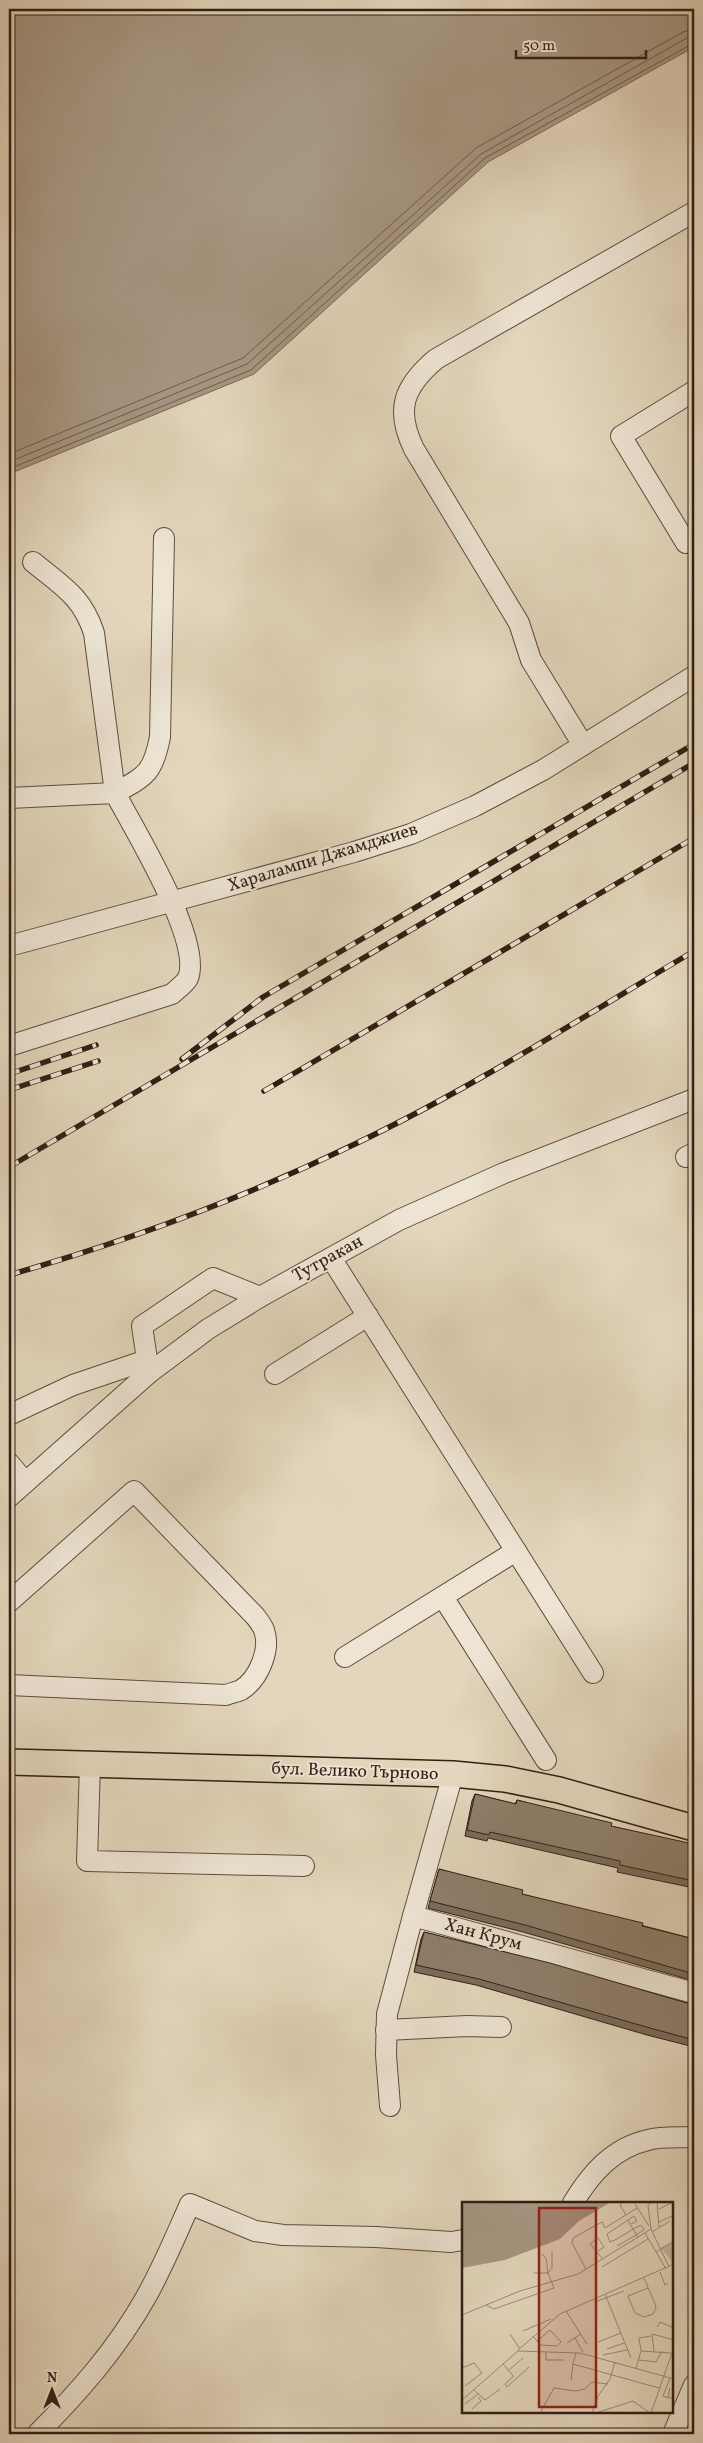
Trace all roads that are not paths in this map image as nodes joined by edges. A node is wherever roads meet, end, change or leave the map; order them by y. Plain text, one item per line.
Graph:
1 (694, 212) edge
2 (694, 391) edge
3 (164, 538) dead end
4 (694, 538) edge
5 (33, 562) dead end
6 (694, 676) edge
7 (583, 745) junction
8 (115, 793) junction
9 (9, 798) edge
10 (172, 902) junction
11 (9, 946) edge
12 (9, 1046) edge
13 (694, 1099) edge
14 (331, 1258) junction
15 (260, 1296) junction
16 (368, 1316) junction
17 (148, 1367) junction
18 (275, 1374) dead end
19 (9, 1415) edge
20 (9, 1463) edge
21 (25, 1482) junction
22 (9, 1497) edge
23 (516, 1551) junction
24 (443, 1596) junction
25 (9, 1602) edge
26 (345, 1657) dead end
27 (593, 1673) dead end
28 (9, 1685) edge
29 (546, 1760) dead end
30 (9, 1762) edge
31 (90, 1764) junction
32 (453, 1774) junction
33 (694, 1828) edge
34 (304, 1866) dead end
35 (413, 1916) junction
36 (694, 1994) edge
37 (501, 2028) dead end
38 (386, 2030) junction
39 (390, 2106) dead end
40 (694, 2137) edge
41 (574, 2202) edge
42 (462, 2240) edge
43 (694, 2385) edge
44 (37, 2434) edge
45 (673, 2434) edge

1 - 7 street
2 - 4 street
3 - 8 street
5 - 8 street
6 - 7 street, Харалампи Джамджиев
7 - 10 street, Харалампи Джамджиев
8 - 9 street
8 - 10 street
10 - 11 street, Харалампи Джамджиев
10 - 12 street
13 - 14 street, Тутракан
14 - 15 street, Тутракан
14 - 16 street
15 - 17 street, Тутракан
15 - 17 street
16 - 18 street
16 - 23 street
17 - 19 street
17 - 21 street, Тутракан
20 - 21 street
21 - 22 street, Тутракан
23 - 24 street
23 - 27 street
24 - 26 street
24 - 29 street
25 - 28 street
30 - 31 main road, бул. Велико Търново
31 - 32 main road, бул. Велико Търново
31 - 34 street
32 - 33 main road, бул. Велико Търново
32 - 35 street
35 - 36 street, Хан Крум
35 - 38 street
37 - 38 street
38 - 39 street
40 - 41 street
42 - 44 street
43 - 45 street

